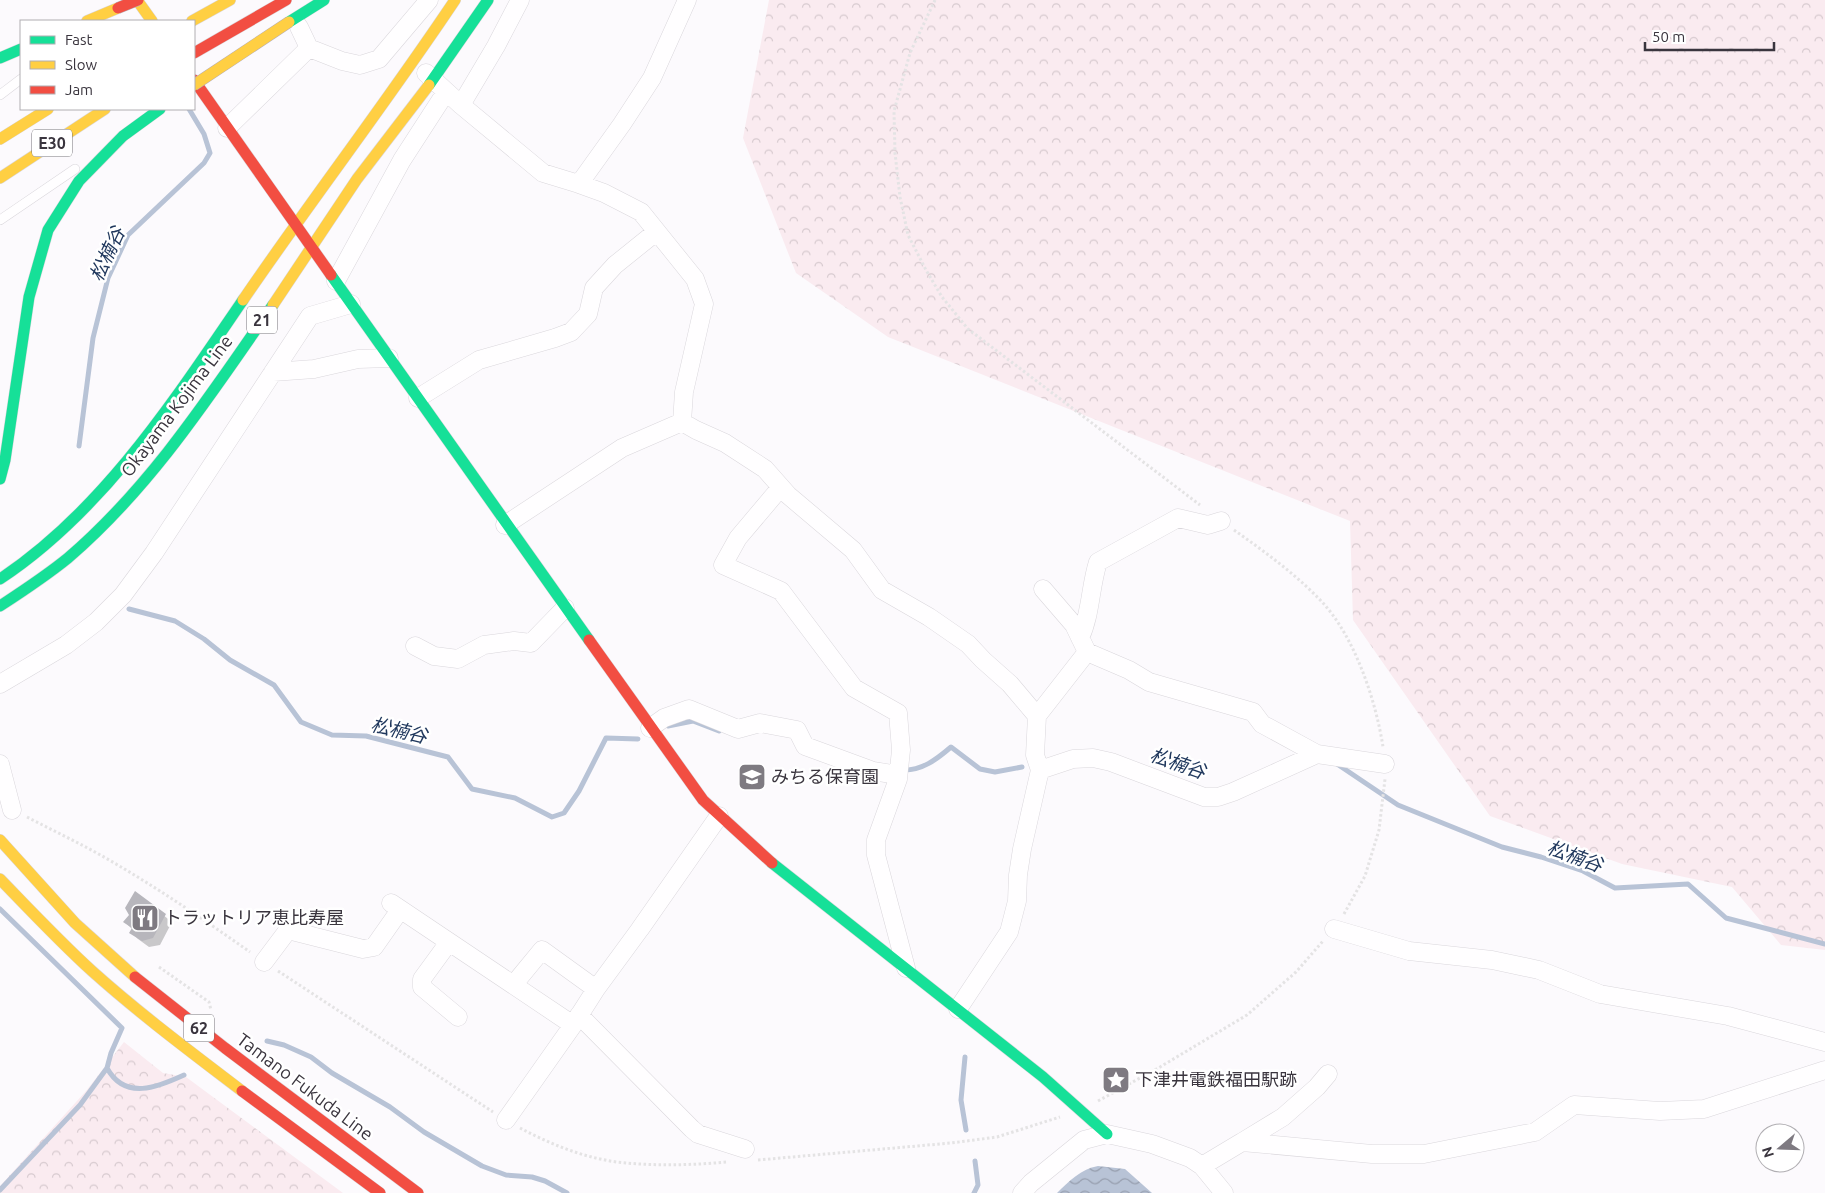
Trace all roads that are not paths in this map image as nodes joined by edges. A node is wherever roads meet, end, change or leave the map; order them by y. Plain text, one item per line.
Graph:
1 (138, 0) edge
2 (230, 0) edge
3 (324, 0) edge
4 (429, 0) edge
5 (456, 0) edge
6 (488, 0) edge
7 (520, 0) edge
8 (687, 0) edge
9 (283, 2) edge
10 (89, 20) edge
11 (151, 20) edge
12 (194, 20) edge
13 (294, 25) junction
14 (309, 48) junction
15 (20, 49) edge
16 (195, 52) edge
17 (0, 58) edge
18 (414, 63) junction
19 (20, 80) edge
20 (195, 81) edge
21 (195, 84) edge
22 (440, 86) junction
23 (0, 95) edge
24 (461, 105) junction
25 (46, 110) edge
26 (103, 110) edge
27 (159, 110) edge
28 (227, 128) junction
29 (123, 136) junction
30 (0, 139) edge
31 (0, 178) edge
32 (579, 184) junction
33 (0, 220) edge
34 (296, 224) junction
35 (656, 232) junction
36 (313, 248) junction
37 (336, 281) junction
38 (351, 304) junction
39 (389, 358) junction
40 (273, 372) junction
41 (418, 398) junction
42 (682, 422) junction
43 (0, 479) edge
44 (781, 487) junction
45 (1222, 521) road end
46 (505, 524) junction
47 (0, 579) edge
48 (1043, 589) dead end
49 (0, 606) edge
50 (565, 608) junction
51 (1083, 645) junction
52 (415, 646) dead end
53 (0, 684) edge
54 (1036, 716) junction
55 (650, 728) junction
56 (1316, 754) junction
57 (0, 764) edge
58 (1385, 764) road end
59 (1040, 770) junction
60 (898, 775) junction
61 (12, 810) dead end
62 (719, 816) junction
63 (0, 840) edge
64 (0, 878) edge
65 (1334, 929) road end
66 (449, 942) junction
67 (264, 962) dead end
68 (906, 968) junction
69 (514, 984) junction
70 (596, 989) junction
71 (958, 1010) junction
72 (458, 1017) dead end
73 (576, 1020) junction
74 (1825, 1042) edge
75 (1825, 1070) edge
76 (1328, 1074) dead end
77 (506, 1120) dead end
78 (1107, 1134) junction
79 (1242, 1142) junction
80 (748, 1155) road end
81 (1202, 1166) junction
82 (380, 1193) edge
83 (418, 1193) edge
84 (1022, 1193) edge
85 (1224, 1193) edge

1 - 10 main road, bridge
1 - 11 main road
2 - 12 main road
3 - 13 main road
4 - 14 street
5 - 18 main road, Okayama Kojima Line / 21
6 - 22 main road, Okayama Kojima Line / 21
7 - 24 street
8 - 32 street
9 - 16 main road
13 - 14 street
13 - 21 main road, bridge
14 - 28 street
15 - 17 main road
18 - 22 street
18 - 34 main road, Okayama Kojima Line / 21
19 - 23 lane
20 - 28 main road
22 - 24 street
22 - 36 main road, Okayama Kojima Line / 21
22 - 37 street
24 - 32 street
25 - 30 main road, E30
26 - 31 main road, E30
27 - 29 main road
28 - 34 main road
29 - 33 lane
29 - 43 main road
32 - 35 street
34 - 36 main road
34 - 47 main road, Okayama Kojima Line / 21
35 - 41 street
35 - 42 street
36 - 37 main road
36 - 49 main road, Okayama Kojima Line / 21
37 - 38 main road
38 - 39 main road
38 - 40 street
39 - 40 street
39 - 41 main road
40 - 53 street
41 - 46 main road
42 - 44 street
42 - 46 street
44 - 54 street
44 - 60 street
45 - 51 street
46 - 50 main road
48 - 51 street
50 - 52 street
50 - 55 main road
51 - 54 street
51 - 56 street
54 - 59 street
55 - 60 street
55 - 62 main road
56 - 58 street
56 - 59 street
57 - 61 street
59 - 71 street
60 - 68 street
62 - 68 main road
62 - 70 street
63 - 83 main road, Tamano Fukuda Line / 62
64 - 82 main road, 62
65 - 74 street
66 - 67 street
66 - 69 street
66 - 72 street
68 - 71 main road
69 - 70 street
69 - 73 street
70 - 73 street
71 - 78 main road
73 - 77 street
73 - 80 street
75 - 79 street
76 - 79 street
78 - 81 street
78 - 84 street
79 - 81 street
81 - 85 street

